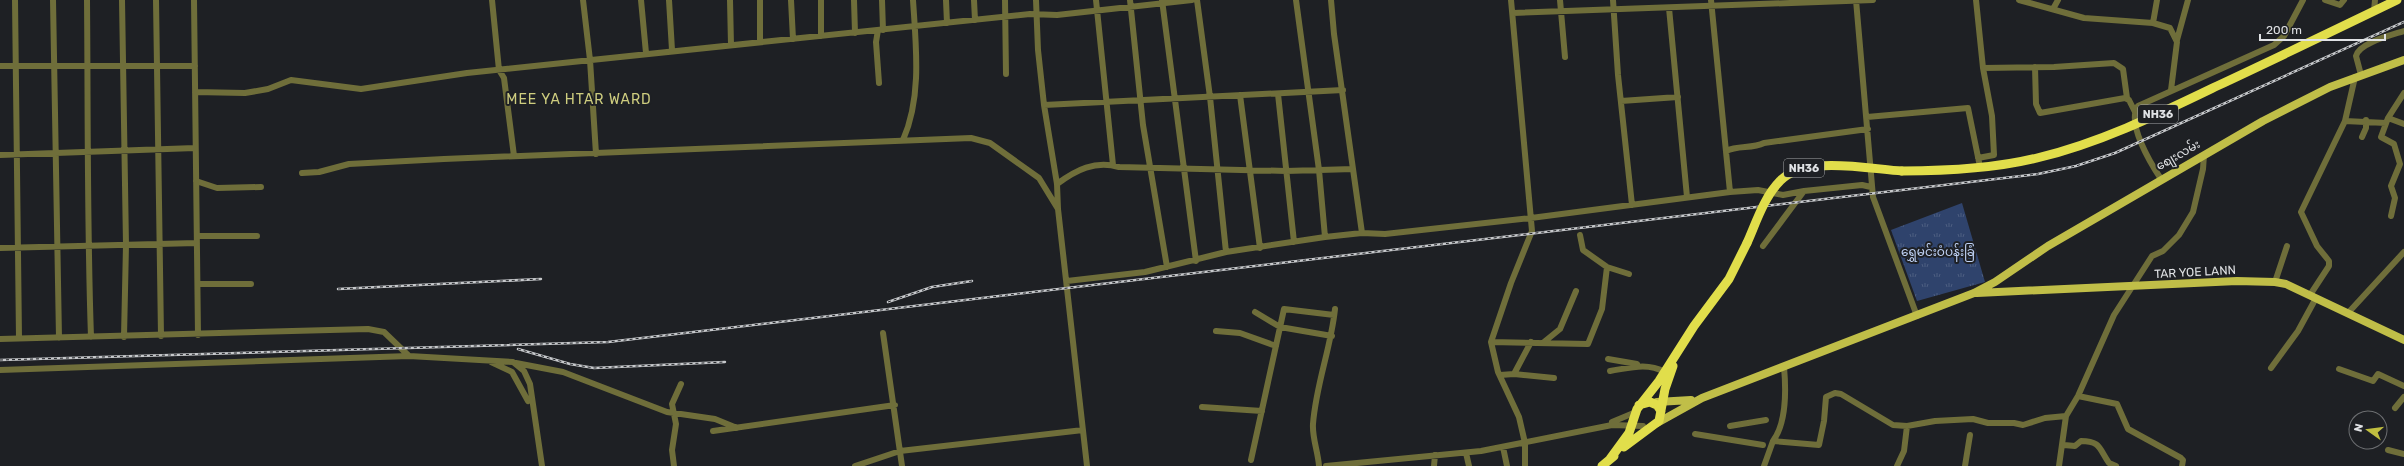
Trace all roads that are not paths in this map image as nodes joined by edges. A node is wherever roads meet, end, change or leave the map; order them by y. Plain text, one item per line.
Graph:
1 (15, 0) edge
2 (53, 0) edge
3 (87, 0) edge
4 (122, 0) edge
5 (156, 0) edge
6 (194, 0) edge
7 (492, 0) edge
8 (583, 0) edge
9 (641, 0) edge
10 (670, 0) edge
11 (730, 0) edge
12 (760, 0) edge
13 (791, 0) edge
14 (821, 0) edge
15 (854, 0) edge
16 (882, 0) edge
17 (913, 0) edge
18 (946, 0) edge
19 (974, 0) edge
20 (1005, 0) edge
21 (1036, 0) edge
22 (1096, 0) edge
23 (1192, 0) edge
24 (1197, 0) edge
25 (1296, 0) edge
26 (1331, 0) edge
27 (1511, 0) edge
28 (1560, 0) edge
29 (1613, 0) edge
30 (1873, 0) edge
31 (1976, 0) edge
32 (2019, 0) edge
33 (2058, 0) edge
34 (2157, 0) edge
35 (2188, 0) edge
36 (2303, 0) edge
37 (2326, 0) edge
38 (2344, 0) edge
39 (2375, 0) edge
40 (2397, 0) edge
41 (1810, 1) edge
42 (1856, 1) edge
43 (1163, 2) edge
44 (2034, 2) edge
45 (1130, 3) edge
46 (1711, 3) edge
47 (1614, 8) junction
48 (1669, 8) junction
49 (1097, 9) junction
50 (2054, 9) junction
51 (1561, 11) junction
52 (2374, 11) junction
53 (1513, 13) junction
54 (1036, 15) junction
55 (1005, 17) junction
56 (975, 20) junction
57 (946, 23) junction
58 (2153, 23) junction
59 (915, 26) junction
60 (880, 30) junction
61 (2404, 31) edge
62 (855, 33) junction
63 (821, 36) junction
64 (792, 39) junction
65 (760, 42) junction
66 (2176, 42) junction
67 (731, 45) junction
68 (672, 50) junction
69 (646, 53) junction
70 (1565, 57) dead end
71 (590, 60) junction
72 (2404, 60) edge
73 (16, 65) junction
74 (88, 65) junction
75 (122, 65) junction
76 (157, 65) junction
77 (0, 66) edge
78 (54, 66) junction
79 (194, 66) junction
80 (2035, 67) junction
81 (1983, 68) junction
82 (499, 70) junction
83 (1006, 74) dead end
84 (2358, 76) junction
85 (879, 83) dead end
86 (1343, 90) junction
87 (2171, 90) junction
88 (195, 92) junction
89 (1308, 92) junction
90 (2404, 93) edge
91 (1278, 94) junction
92 (1240, 95) junction
93 (1210, 97) junction
94 (1678, 97) junction
95 (1177, 98) junction
96 (2127, 98) junction
97 (1140, 100) junction
98 (1106, 101) junction
99 (1621, 101) junction
100 (1044, 105) junction
101 (2135, 112) junction
102 (1867, 117) junction
103 (2345, 120) junction
104 (2366, 120) junction
105 (2387, 121) junction
106 (2404, 124) edge
107 (2136, 125) junction
108 (1868, 129) junction
109 (2362, 137) dead end
110 (903, 140) junction
111 (195, 148) junction
112 (157, 149) junction
113 (123, 150) junction
114 (56, 151) junction
115 (1726, 151) junction
116 (89, 152) junction
117 (0, 154) edge
118 (16, 154) junction
119 (596, 154) junction
120 (2204, 154) junction
121 (514, 156) junction
122 (1979, 163) junction
123 (1113, 165) junction
124 (1151, 168) junction
125 (1185, 168) junction
126 (1218, 169) junction
127 (1250, 170) junction
128 (1318, 170) junction
129 (1353, 170) junction
130 (1286, 171) junction
131 (302, 173) dead end
132 (2161, 179) junction
133 (196, 182) junction
134 (1057, 184) junction
135 (260, 187) dead end
136 (1871, 187) junction
137 (1804, 191) junction
138 (1730, 192) junction
139 (1687, 197) junction
140 (1632, 205) junction
141 (1058, 209) junction
142 (2391, 216) dead end
143 (1531, 218) junction
144 (1362, 233) junction
145 (1580, 235) dead end
146 (197, 236) junction
147 (257, 236) dead end
148 (1325, 238) junction
149 (1294, 242) junction
150 (197, 243) junction
151 (160, 244) junction
152 (126, 245) junction
153 (1763, 246) dead end
154 (2287, 246) dead end
155 (87, 247) junction
156 (0, 248) edge
157 (18, 248) junction
158 (58, 248) junction
159 (1260, 248) junction
160 (1226, 252) junction
161 (2404, 252) edge
162 (1196, 261) junction
163 (1167, 267) junction
164 (1607, 267) junction
165 (1629, 274) dead end
166 (1067, 281) junction
167 (2275, 282) junction
168 (198, 284) junction
169 (251, 284) dead end
170 (2133, 287) junction
171 (1576, 291) dead end
172 (1974, 293) junction
173 (2313, 296) junction
174 (1255, 312) dead end
175 (2348, 313) junction
176 (1917, 316) junction
177 (1280, 328) junction
178 (1216, 330) dead end
179 (883, 333) dead end
180 (198, 335) junction
181 (124, 336) junction
182 (161, 336) junction
183 (1332, 336) junction
184 (91, 337) junction
185 (19, 338) junction
186 (59, 338) junction
187 (0, 339) edge
188 (2404, 340) edge
189 (1685, 341) junction
190 (1491, 342) junction
191 (1531, 342) junction
192 (1544, 342) junction
193 (1276, 346) junction
194 (409, 356) junction
195 (1608, 359) dead end
196 (490, 361) junction
197 (513, 362) junction
198 (1642, 365) junction
199 (1784, 367) junction
200 (2271, 368) dead end
201 (2339, 369) dead end
202 (0, 370) edge
203 (1610, 371) dead end
204 (1665, 372) junction
205 (1514, 374) junction
206 (1500, 375) junction
207 (1554, 378) dead end
208 (681, 384) dead end
209 (2403, 384) edge
210 (2078, 396) junction
211 (2404, 397) edge
212 (1702, 398) junction
213 (1650, 402) junction
214 (1663, 402) junction
215 (895, 405) junction
216 (1202, 407) dead end
217 (2395, 408) dead end
218 (1637, 409) junction
219 (1262, 411) junction
220 (1660, 411) junction
221 (532, 413) junction
222 (674, 414) junction
223 (2066, 416) junction
224 (1766, 420) dead end
225 (1633, 424) junction
226 (1651, 425) junction
227 (1730, 426) dead end
228 (1907, 426) junction
229 (737, 428) junction
230 (1592, 428) junction
231 (1083, 430) junction
232 (713, 432) dead end
233 (1695, 434) dead end
234 (1970, 435) dead end
235 (1773, 441) junction
236 (1525, 444) junction
237 (1763, 445) dead end
238 (2064, 446) junction
239 (1503, 448) junction
240 (2388, 450) dead end
241 (900, 451) junction
242 (1466, 453) junction
243 (2404, 454) edge
244 (1435, 455) junction
245 (1610, 459) junction
246 (1251, 460) dead end
247 (542, 466) edge
248 (674, 466) edge
249 (855, 466) edge
250 (902, 466) edge
251 (1087, 466) edge
252 (1319, 466) edge
253 (1326, 466) edge
254 (1340, 466) edge
255 (1434, 466) edge
256 (1469, 466) edge
257 (1508, 466) edge
258 (1525, 466) edge
259 (1602, 466) edge
260 (1764, 466) edge
261 (1897, 466) edge
262 (1965, 466) edge
263 (2059, 466) edge
264 (2116, 466) edge
265 (2182, 466) edge

1 - 73 street
2 - 78 street
3 - 74 street
4 - 75 street
5 - 76 street
6 - 79 street
7 - 82 street
8 - 71 street
9 - 69 street
10 - 68 street
11 - 67 street
12 - 65 street
13 - 64 street
14 - 63 street
15 - 62 street
16 - 60 street
17 - 59 street
18 - 57 street
19 - 56 street
20 - 55 street
21 - 54 street
22 - 49 street
23 - 43 street
24 - 93 street
25 - 89 street
26 - 86 street
27 - 53 street
28 - 51 street
29 - 47 street
30 - 42 street
31 - 81 street
32 - 44 street
33 - 50 street
34 - 58 street
35 - 66 street
36 - 87 street
37 - 38 street
39 - 52 street
40 - 52 highway, NH36
41 - 42 street
41 - 46 street
42 - 102 street
43 - 45 street
43 - 95 street
44 - 50 street
45 - 49 street
45 - 97 street
46 - 48 street
46 - 115 street
47 - 48 street
47 - 51 street
47 - 99 street
48 - 94 street
49 - 54 street
49 - 98 street
50 - 58 street
51 - 53 street
51 - 70 street
52 - 107 highway, NH36
53 - 143 street
54 - 55 street
54 - 100 street
55 - 56 street
55 - 83 street
56 - 57 street
57 - 59 street
58 - 66 street
59 - 60 street
59 - 110 street
60 - 62 street
60 - 85 street
61 - 84 street
62 - 63 street
63 - 64 street
64 - 65 street
65 - 67 street
66 - 87 street
67 - 68 street
68 - 69 street
69 - 71 street
71 - 82 street
71 - 119 street
72 - 84 main road, စျေးလမ်း
73 - 77 street
73 - 78 street
73 - 118 street
74 - 75 street
74 - 78 street
74 - 116 street
75 - 76 street
75 - 113 street
76 - 79 street
76 - 112 street
78 - 114 street
79 - 88 street
80 - 81 street
80 - 96 street
80 - 96 street
81 - 122 street
82 - 88 street
82 - 121 street
84 - 103 street
84 - 120 main road, စျေးလမ်း
86 - 89 street
86 - 129 street
87 - 101 street
88 - 111 street
89 - 91 street
89 - 128 street
90 - 105 street
91 - 92 street
91 - 130 street
92 - 93 street
92 - 127 street
93 - 95 street
93 - 126 street
94 - 99 street
94 - 139 street
95 - 97 street
95 - 125 street
96 - 101 street
97 - 98 street
97 - 124 street
98 - 100 street
98 - 123 street
99 - 140 street
100 - 134 street
101 - 107 street
102 - 108 street
102 - 122 street
103 - 104 street
103 - 173 street
104 - 105 street
104 - 109 street
105 - 106 street
105 - 142 street
107 - 122 highway, NH36
107 - 132 street
108 - 115 street
108 - 136 street
110 - 119 street
110 - 141 street
111 - 112 street
111 - 133 street
112 - 113 street
112 - 151 street
113 - 116 street
113 - 152 street
114 - 116 street
114 - 118 street
114 - 158 street
115 - 138 street
116 - 155 street
117 - 118 street
118 - 157 street
119 - 121 street
120 - 132 main road, စျေးလမ်း
120 - 170 street
121 - 131 street
122 - 189 highway, NH36, bridge
123 - 124 street
123 - 134 street
124 - 125 street
124 - 163 street
125 - 126 street
125 - 162 street
126 - 127 street
126 - 160 street
127 - 130 street
127 - 159 street
128 - 129 street
128 - 130 street
128 - 148 street
129 - 144 street
130 - 149 street
132 - 172 main road, စျေးလမ်း
133 - 135 street
133 - 146 street
134 - 141 street
136 - 137 street
136 - 176 street
137 - 138 street
137 - 153 street
138 - 139 street
139 - 140 street
140 - 143 street
141 - 166 street
143 - 144 street
143 - 190 street
144 - 148 street
145 - 164 street
146 - 147 street
146 - 150 street
148 - 149 street
149 - 159 street
150 - 151 street
150 - 168 street
151 - 152 street
151 - 182 street
152 - 155 street
152 - 181 street
154 - 167 street
155 - 158 street
155 - 184 street
156 - 157 street
157 - 158 street
157 - 185 street
158 - 186 street
159 - 160 street
160 - 162 street
161 - 175 street
162 - 163 street
163 - 166 street
164 - 165 street
164 - 192 street
166 - 231 street
167 - 170 main road, TAR YOE LANN
167 - 173 main road, TAR YOE LANN
168 - 169 street
168 - 180 street
170 - 172 main road, TAR YOE LANN
170 - 210 street
171 - 192 street
172 - 176 main road
173 - 175 main road, TAR YOE LANN
173 - 200 street
174 - 177 street
175 - 188 main road, TAR YOE LANN
176 - 199 main road
177 - 183 street
177 - 183 street
177 - 193 street
178 - 193 street
179 - 215 street
180 - 182 street
180 - 194 street
181 - 182 street
181 - 184 street
183 - 252 street
184 - 186 street
185 - 186 street
185 - 187 street
189 - 204 highway, NH36
189 - 214 highway, NH36
190 - 191 street
190 - 206 street
191 - 192 street
191 - 205 street
193 - 219 street
194 - 196 street
194 - 202 street
195 - 198 street
196 - 197 street
196 - 221 street
197 - 221 street
197 - 222 street
198 - 203 street
198 - 204 street
199 - 212 main road
199 - 235 street
201 - 209 street
204 - 218 highway, NH36
205 - 206 street
205 - 207 street
206 - 236 street
208 - 222 street
210 - 223 street
210 - 265 street
211 - 217 street
212 - 214 main road
212 - 226 main road
213 - 214 main road
213 - 218 highway
213 - 220 highway
214 - 220 highway, NH36
215 - 229 street
215 - 241 street
216 - 219 street
218 - 225 highway, NH36
218 - 226 highway
218 - 230 street
219 - 246 street
220 - 226 highway, NH36
221 - 247 street
222 - 229 street
222 - 248 street
223 - 228 street
223 - 238 street
224 - 227 street
225 - 226 street
225 - 230 street
225 - 245 highway, NH36
226 - 245 highway, NH36
228 - 235 street
228 - 261 street
229 - 232 street
230 - 236 street
231 - 241 street
231 - 251 street
233 - 237 street
234 - 262 street
235 - 260 street
236 - 239 street
236 - 258 street
238 - 263 street
238 - 264 street
239 - 242 street
239 - 257 street
240 - 243 street
241 - 249 street
241 - 250 street
242 - 244 street
242 - 256 street
244 - 254 street
244 - 255 street
245 - 259 highway, NH36
253 - 254 street

